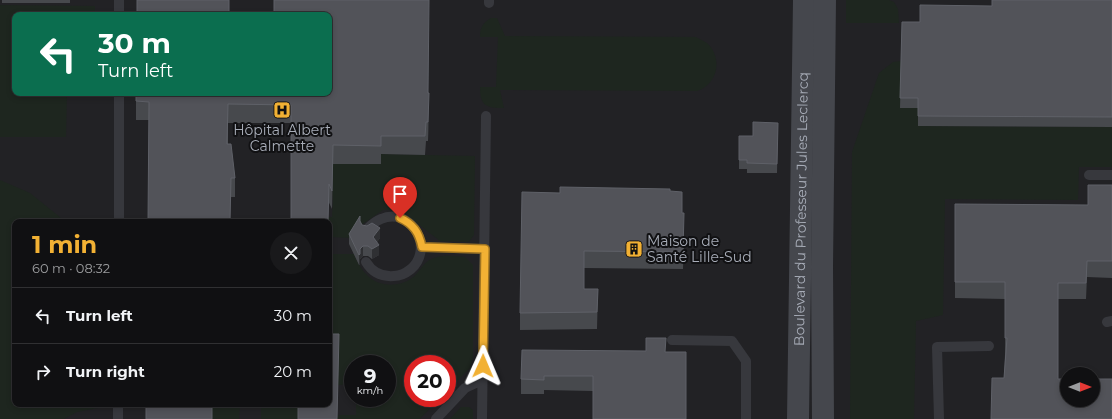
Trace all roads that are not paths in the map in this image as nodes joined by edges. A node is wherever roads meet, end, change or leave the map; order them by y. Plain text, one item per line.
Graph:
1 (119, 0) edge
2 (804, 0) edge
3 (825, 0) edge
4 (119, 12) edge
5 (119, 96) edge
6 (486, 116) dead end
7 (1112, 174) edge
8 (1089, 175) dead end
9 (119, 219) edge
10 (366, 230) edge
11 (422, 247) junction
12 (485, 249) junction
13 (366, 262) dead end
14 (672, 340) dead end
15 (989, 346) dead end
16 (482, 380) junction
17 (118, 407) edge
18 (118, 419) edge
19 (436, 419) edge
20 (482, 419) edge
21 (746, 419) edge
22 (798, 419) edge
23 (822, 419) edge
24 (939, 419) edge

1 - 4 lane
2 - 22 street, Boulevard du Professeur Jules Leclercq
3 - 23 street, Boulevard du Professeur Jules Leclercq
5 - 9 lane
6 - 12 lane
7 - 8 lane
10 - 11 lane
11 - 12 lane
11 - 13 lane
12 - 16 lane
14 - 21 lane
15 - 24 lane
16 - 19 lane
16 - 20 lane
17 - 18 lane

